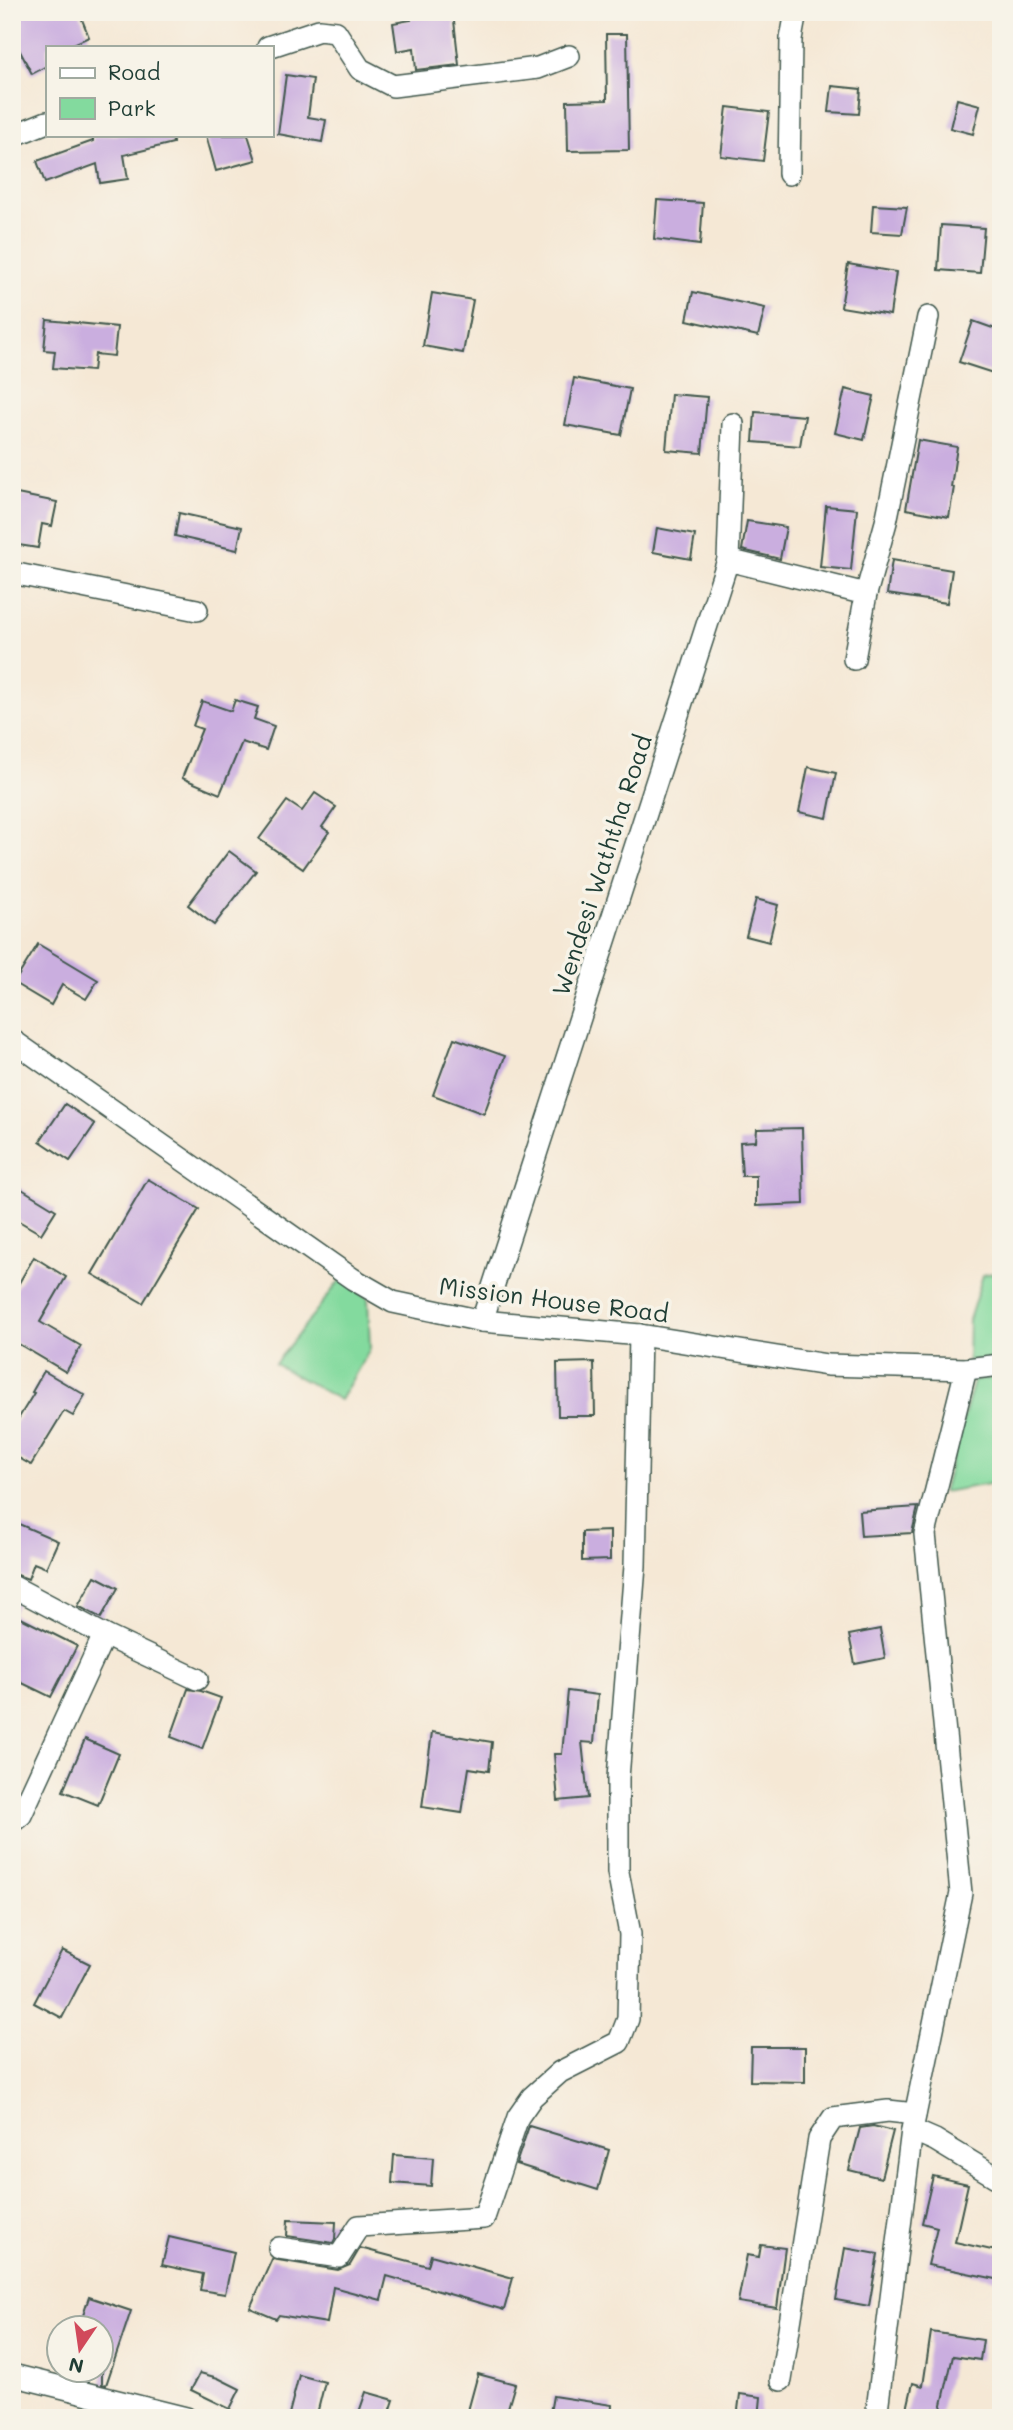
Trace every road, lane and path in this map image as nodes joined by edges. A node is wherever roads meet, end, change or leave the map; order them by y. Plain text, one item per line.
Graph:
1 (796, 12) edge
2 (271, 46) edge
3 (569, 56) dead end
4 (46, 122) edge
5 (12, 136) edge
6 (789, 174) dead end
7 (928, 317) dead end
8 (733, 424) dead end
9 (728, 560) junction
10 (12, 573) edge
11 (866, 594) junction
12 (197, 610) dead end
13 (854, 659) dead end
14 (12, 1040) edge
15 (482, 1321) junction
16 (640, 1335) junction
17 (1001, 1365) edge
18 (966, 1369) junction
19 (12, 1586) edge
20 (104, 1635) junction
21 (197, 1679) dead end
22 (12, 1822) edge
23 (914, 2122) junction
24 (1001, 2180) edge
25 (279, 2248) dead end
26 (12, 2375) edge
27 (781, 2380) dead end
28 (180, 2417) edge
29 (876, 2418) edge

1 - 6 street
2 - 3 street
4 - 5 street
7 - 11 street
8 - 9 street, Wendesi Waththa Road
9 - 11 street
9 - 15 street, Wendesi Waththa Road
10 - 12 street
11 - 13 street
14 - 15 street, Mission House Road
15 - 16 street, Mission House Road
16 - 18 street, Mission House Road
16 - 25 street
17 - 18 street, Mission House Road
18 - 23 street
19 - 20 street
20 - 21 street
20 - 22 street
23 - 24 street
23 - 27 street
23 - 29 street
26 - 28 street

